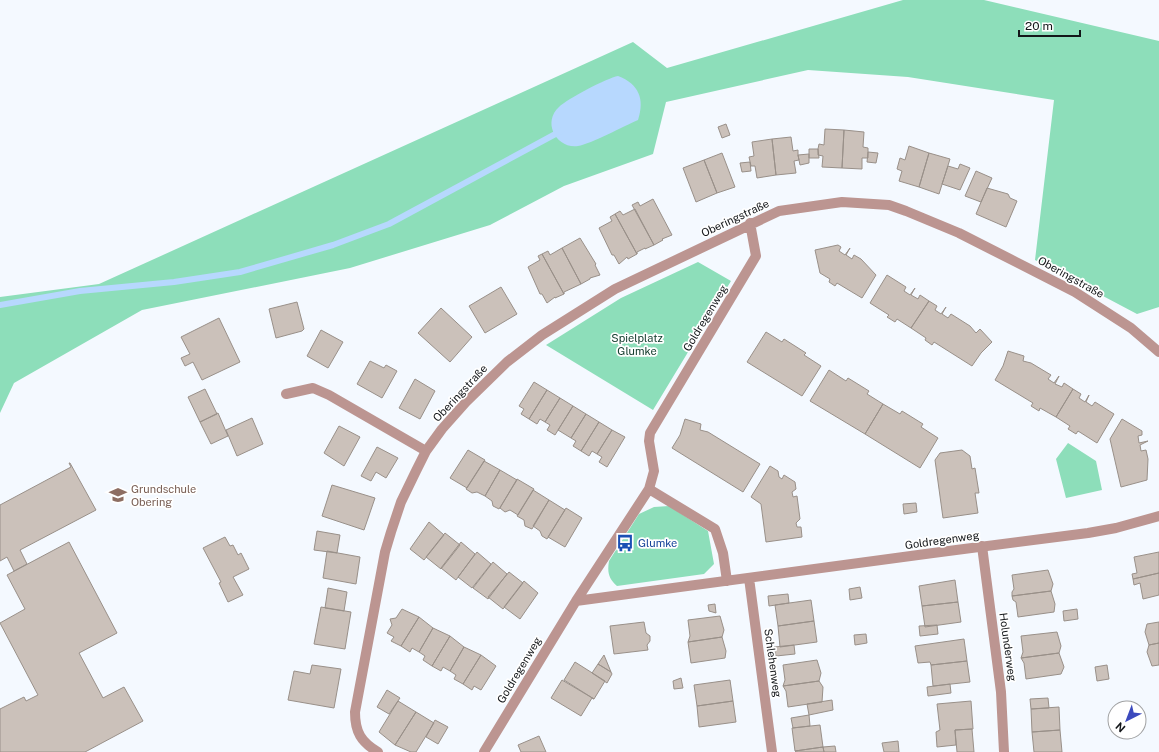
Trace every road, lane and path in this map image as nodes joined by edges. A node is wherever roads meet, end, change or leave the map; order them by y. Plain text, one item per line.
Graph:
1 (750, 223) junction
2 (1159, 352) edge
3 (286, 394) dead end
4 (426, 451) junction
5 (649, 489) junction
6 (1159, 516) edge
7 (982, 546) junction
8 (749, 578) junction
9 (727, 582) junction
10 (576, 601) junction
11 (378, 752) edge
12 (484, 752) edge
13 (772, 752) edge
14 (1004, 752) edge

1 - 2 street, Oberingstraße
1 - 4 street, Oberingstraße
1 - 5 street, Goldregenweg
3 - 4 street
4 - 11 street, Oberingstraße
5 - 9 street
5 - 10 street, Goldregenweg
6 - 7 street, Goldregenweg
7 - 8 street, Goldregenweg
7 - 14 street, Holunderweg
8 - 9 street, Goldregenweg
8 - 13 street, Schlehenweg
9 - 10 street, Goldregenweg
10 - 12 street, Goldregenweg

